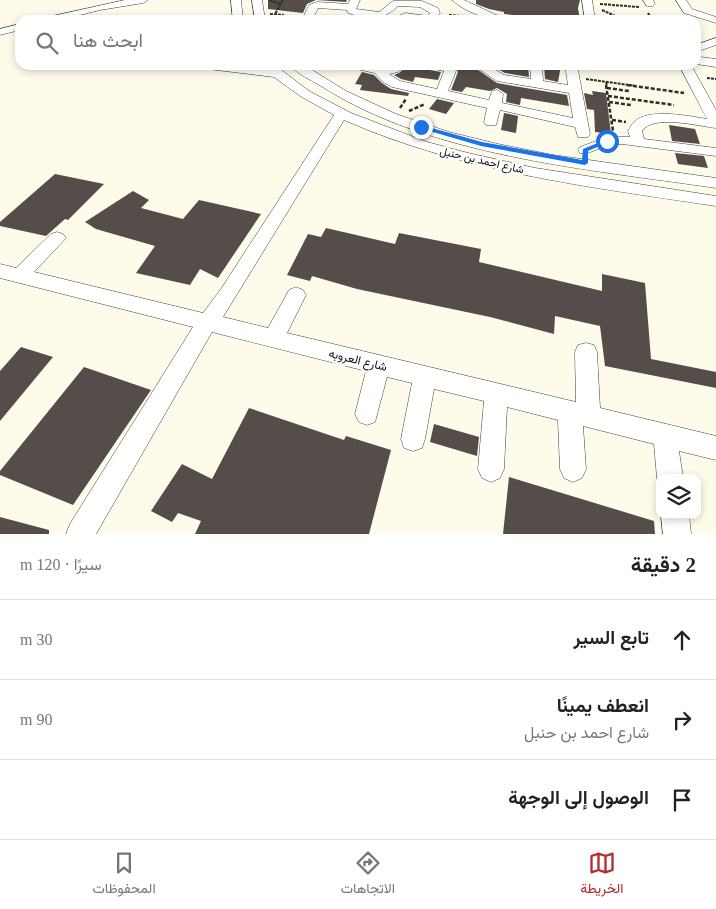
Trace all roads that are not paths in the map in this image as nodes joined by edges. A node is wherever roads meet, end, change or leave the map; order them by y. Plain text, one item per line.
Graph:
1 (142, 0) edge
2 (236, 0) edge
3 (257, 0) edge
4 (457, 0) edge
5 (681, 0) edge
6 (587, 2) edge
7 (353, 4) edge
8 (68, 15) edge
9 (238, 15) edge
10 (259, 15) edge
11 (309, 15) edge
12 (373, 15) edge
13 (373, 15) edge
14 (434, 15) edge
15 (487, 15) edge
16 (589, 15) edge
17 (700, 15) edge
18 (701, 15) edge
19 (715, 20) edge
20 (701, 24) edge
21 (15, 28) edge
22 (0, 32) edge
23 (0, 36) edge
24 (15, 38) edge
25 (716, 41) edge
26 (701, 47) edge
27 (701, 61) edge
28 (716, 63) edge
29 (272, 70) edge
30 (303, 70) edge
31 (375, 70) edge
32 (390, 70) edge
33 (450, 70) edge
34 (487, 70) edge
35 (536, 70) edge
36 (688, 70) edge
37 (382, 72) junction
38 (573, 77) edge
39 (501, 78) junction
40 (537, 84) junction
41 (441, 94) junction
42 (701, 95) junction
43 (716, 97) edge
44 (339, 106) junction
45 (494, 106) junction
46 (491, 122) dead end
47 (716, 123) edge
48 (581, 124) junction
49 (638, 140) junction
50 (716, 152) edge
51 (585, 156) junction
52 (716, 183) edge
53 (716, 201) edge
54 (56, 238) dead end
55 (10, 273) edge
56 (296, 295) dead end
57 (208, 323) junction
58 (273, 339) junction
59 (586, 352) dead end
60 (379, 365) junction
61 (425, 376) junction
62 (496, 394) junction
63 (367, 414) dead end
64 (579, 414) junction
65 (665, 435) junction
66 (413, 439) dead end
67 (716, 448) edge
68 (491, 469) dead end
69 (573, 469) dead end
70 (670, 474) edge
71 (675, 519) edge
72 (80, 534) edge
73 (677, 534) edge

1 - 8 street
2 - 9 street
3 - 10 street
4 - 15 street
5 - 17 street
6 - 16 street
7 - 11 street
7 - 12 street
13 - 14 street
18 - 19 street
19 - 20 street
21 - 22 street
23 - 24 street
25 - 26 street
27 - 28 street
29 - 44 street, شارع احمد بن حنبل
30 - 44 street, شارع احمد بن حنبل
31 - 37 street
32 - 37 street
33 - 41 street
34 - 39 street
35 - 40 street
36 - 42 street
37 - 41 street
38 - 40 street
38 - 48 street
39 - 40 street
39 - 45 street
41 - 45 street
42 - 43 street
42 - 47 street
44 - 51 street, شارع احمد بن حنبل
44 - 53 street, شارع احمد بن حنبل
44 - 57 street
45 - 46 street
45 - 48 street
47 - 49 street
48 - 51 street
49 - 50 street
49 - 51 street
51 - 52 street, شارع احمد بن حنبل
54 - 55 street
55 - 57 street, شارع العروبه
56 - 58 street
57 - 58 street, شارع العروبه
57 - 72 street
58 - 60 street, شارع العروبه
59 - 64 street
60 - 61 street, شارع العروبه
60 - 63 street
61 - 62 street, شارع العروبه
61 - 66 street
62 - 64 street, شارع العروبه
62 - 68 street
64 - 65 street, شارع العروبه
64 - 69 street
65 - 67 street, شارع العروبه
65 - 70 street
71 - 73 street

